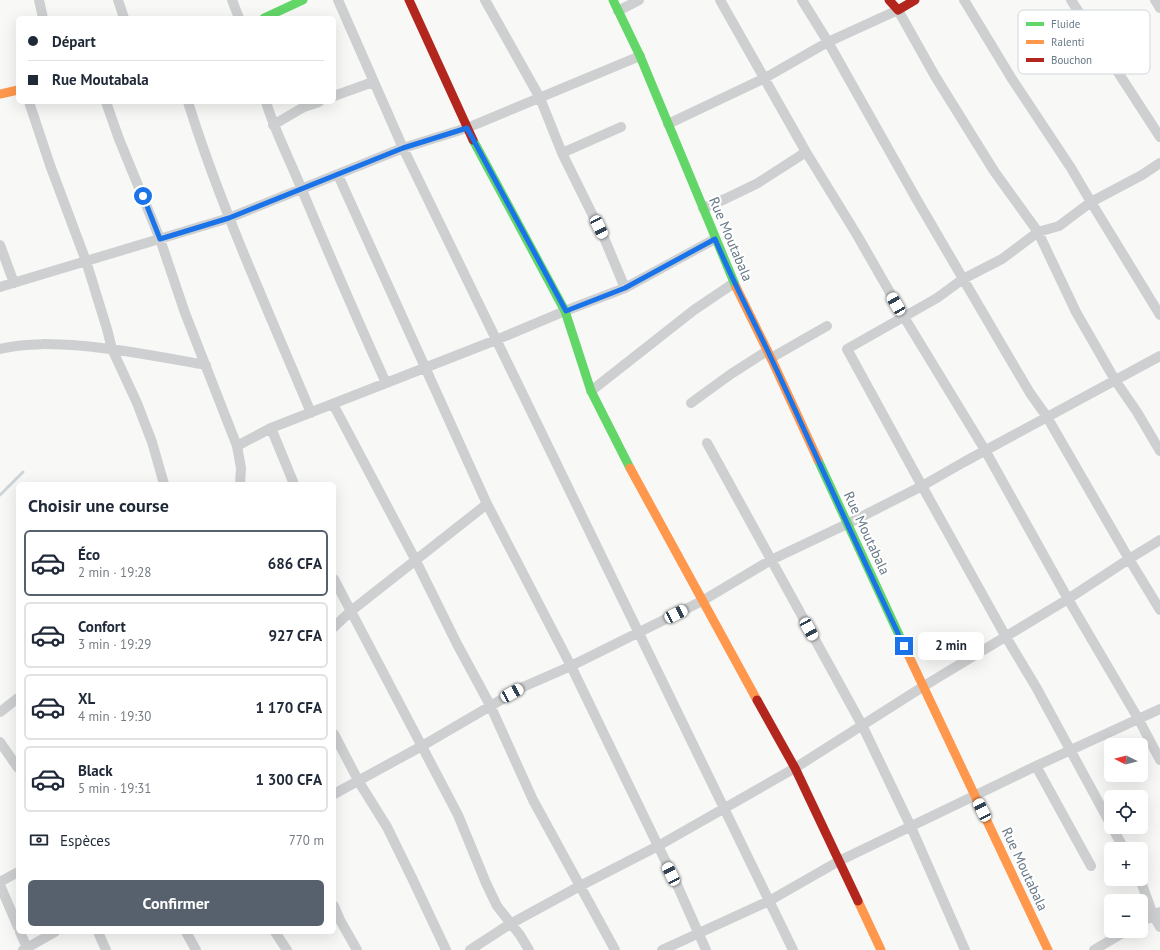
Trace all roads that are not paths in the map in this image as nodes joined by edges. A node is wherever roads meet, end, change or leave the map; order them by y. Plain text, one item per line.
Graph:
1 (39, 0) edge
2 (118, 0) edge
3 (232, 0) edge
4 (304, 0) edge
5 (338, 0) edge
6 (409, 0) edge
7 (485, 0) edge
8 (613, 0) edge
9 (639, 0) edge
10 (720, 0) edge
11 (802, 0) edge
12 (889, 0) edge
13 (915, 0) edge
14 (964, 0) edge
15 (1071, 0) edge
16 (1155, 0) edge
17 (1160, 8) edge
18 (898, 10) junction
19 (1077, 10) edge
20 (618, 12) junction
21 (43, 16) edge
22 (123, 16) edge
23 (238, 16) edge
24 (268, 16) edge
25 (828, 42) junction
26 (640, 56) junction
27 (1119, 74) edge
28 (765, 78) junction
29 (373, 82) junction
30 (16, 90) edge
31 (0, 94) edge
32 (336, 95) edge
33 (540, 98) junction
34 (30, 104) edge
35 (107, 104) edge
36 (189, 104) edge
37 (267, 104) edge
38 (313, 104) edge
39 (668, 124) junction
40 (273, 125) junction
41 (621, 126) dead end
42 (467, 128) junction
43 (1160, 137) edge
44 (403, 148) junction
45 (806, 152) junction
46 (562, 153) junction
47 (1160, 163) edge
48 (338, 175) junction
49 (302, 189) junction
50 (1091, 202) junction
51 (703, 208) junction
52 (229, 218) junction
53 (1038, 232) junction
54 (160, 239) junction
55 (715, 239) junction
56 (0, 245) edge
57 (86, 261) junction
58 (963, 279) junction
59 (14, 283) junction
60 (734, 283) junction
61 (0, 287) edge
62 (625, 288) junction
63 (566, 311) junction
64 (1160, 316) edge
65 (904, 317) junction
66 (827, 326) dead end
67 (496, 340) junction
68 (0, 349) edge
69 (112, 349) junction
70 (769, 354) junction
71 (1160, 356) edge
72 (206, 364) junction
73 (425, 367) junction
74 (1115, 380) junction
75 (386, 383) junction
76 (591, 391) junction
77 (691, 403) dead end
78 (333, 404) junction
79 (311, 412) junction
80 (1047, 417) junction
81 (271, 428) junction
82 (707, 443) dead end
83 (237, 446) junction
84 (985, 450) junction
85 (1160, 451) edge
86 (163, 482) edge
87 (240, 482) edge
88 (293, 482) edge
89 (922, 486) junction
90 (487, 504) junction
91 (846, 524) junction
92 (1160, 540) edge
93 (415, 559) junction
94 (1129, 559) junction
95 (771, 560) junction
96 (336, 583) edge
97 (1068, 599) junction
98 (702, 601) junction
99 (1160, 610) edge
100 (350, 611) junction
101 (336, 625) edge
102 (638, 633) junction
103 (1006, 637) junction
104 (571, 666) junction
105 (924, 686) junction
106 (16, 700) edge
107 (490, 705) junction
108 (1160, 709) edge
109 (0, 712) edge
110 (1139, 720) junction
111 (862, 725) junction
112 (336, 738) edge
113 (0, 742) edge
114 (422, 746) junction
115 (1070, 751) junction
116 (1160, 760) edge
117 (16, 765) edge
118 (1036, 766) junction
119 (795, 768) junction
120 (359, 782) junction
121 (336, 793) edge
122 (975, 796) junction
123 (724, 809) junction
124 (1104, 812) edge
125 (911, 827) junction
126 (658, 846) junction
127 (839, 861) junction
128 (1091, 866) dead end
129 (16, 873) edge
130 (0, 882) edge
131 (0, 885) edge
132 (580, 886) junction
133 (1143, 886) edge
134 (769, 901) junction
135 (336, 911) edge
136 (1156, 914) edge
137 (16, 922) edge
138 (510, 924) junction
139 (1160, 927) edge
140 (699, 933) junction
141 (21, 934) edge
142 (52, 934) edge
143 (99, 934) edge
144 (187, 934) edge
145 (276, 934) edge
146 (1114, 938) edge
147 (26, 949) edge
148 (106, 950) edge
149 (196, 950) edge
150 (287, 950) edge
151 (357, 950) edge
152 (446, 950) edge
153 (470, 950) edge
154 (529, 950) edge
155 (615, 950) edge
156 (662, 950) edge
157 (706, 950) edge
158 (793, 950) edge
159 (881, 950) edge
160 (965, 950) edge
161 (1048, 950) edge
162 (1094, 950) edge

1 - 21 street
2 - 22 street
3 - 23 street
4 - 24 street
5 - 29 street
6 - 42 street
7 - 33 street
8 - 20 street, Rue Moutabala
9 - 20 street
10 - 28 street
11 - 25 street
12 - 18 street
13 - 18 street
14 - 50 street
15 - 19 street
16 - 17 street
18 - 25 street
18 - 53 street
20 - 26 street, Rue Moutabala
25 - 28 street
25 - 58 street
26 - 33 street
26 - 39 street, Rue Moutabala
27 - 43 street
28 - 39 street
28 - 45 street
29 - 32 street
29 - 44 street
30 - 31 street
33 - 42 street
33 - 46 street
34 - 57 street
35 - 54 street
36 - 52 street
37 - 40 street
38 - 40 street
39 - 51 street, Rue Moutabala
40 - 49 street
41 - 46 street
42 - 44 street
42 - 63 street
44 - 48 street
44 - 67 street
45 - 51 street
45 - 65 street
46 - 62 street
47 - 50 street
48 - 49 street
48 - 73 street
49 - 52 street
49 - 75 street
50 - 53 street
50 - 64 street
51 - 55 street, Rue Moutabala
52 - 54 street
52 - 79 street
53 - 58 street
53 - 74 street
54 - 57 street
54 - 72 street
55 - 60 street, Rue Moutabala
55 - 62 street
56 - 59 street
57 - 59 street
57 - 69 street
58 - 65 street
58 - 80 street
59 - 61 street
60 - 70 street, Rue Moutabala
60 - 76 street
62 - 63 street
63 - 67 street
63 - 76 street
65 - 84 street
65 - 89 street
66 - 70 street
67 - 73 street
67 - 102 street
68 - 69 street
69 - 72 street
69 - 86 street
70 - 77 street
70 - 91 street, Rue Moutabala
71 - 74 street
72 - 83 street
73 - 75 street
73 - 90 street
74 - 80 street
74 - 85 street
75 - 78 street
76 - 98 street
78 - 79 street
78 - 93 street
79 - 81 street
80 - 84 street
80 - 94 street
81 - 83 street
81 - 88 street
82 - 95 street
83 - 87 street
84 - 89 street
84 - 97 street
89 - 91 street
89 - 103 street
90 - 93 street
90 - 104 street
91 - 95 street
91 - 105 street, Rue Moutabala
92 - 94 street
93 - 100 street
93 - 107 street
94 - 97 street
94 - 99 street
95 - 98 street
95 - 111 street
96 - 100 street
97 - 103 street
97 - 110 street
98 - 102 street
98 - 119 street
100 - 101 street
100 - 114 street
102 - 104 street
102 - 123 street
103 - 105 street
103 - 115 street
104 - 107 street
104 - 126 street
105 - 111 street
105 - 122 street, Rue Moutabala
106 - 109 street
107 - 114 street
107 - 132 street
108 - 110 street
110 - 115 street
110 - 116 street
111 - 119 street
111 - 125 street
112 - 120 street
113 - 117 street
114 - 120 street
114 - 138 street
115 - 118 street
115 - 124 street
118 - 122 street
118 - 128 street
119 - 123 street
119 - 127 street
120 - 121 street
120 - 152 street
122 - 125 street
122 - 161 street, Rue Moutabala
123 - 126 street
123 - 134 street
125 - 127 street
125 - 160 street
126 - 132 street
126 - 140 street
127 - 134 street
127 - 159 street
129 - 130 street
131 - 137 street
132 - 138 street
132 - 155 street
133 - 136 street
134 - 140 street
134 - 158 street
135 - 151 street
136 - 139 street
138 - 153 street
138 - 154 street
140 - 156 street
140 - 157 street
141 - 147 street
142 - 147 street
143 - 148 street
144 - 149 street
145 - 150 street
146 - 162 street

